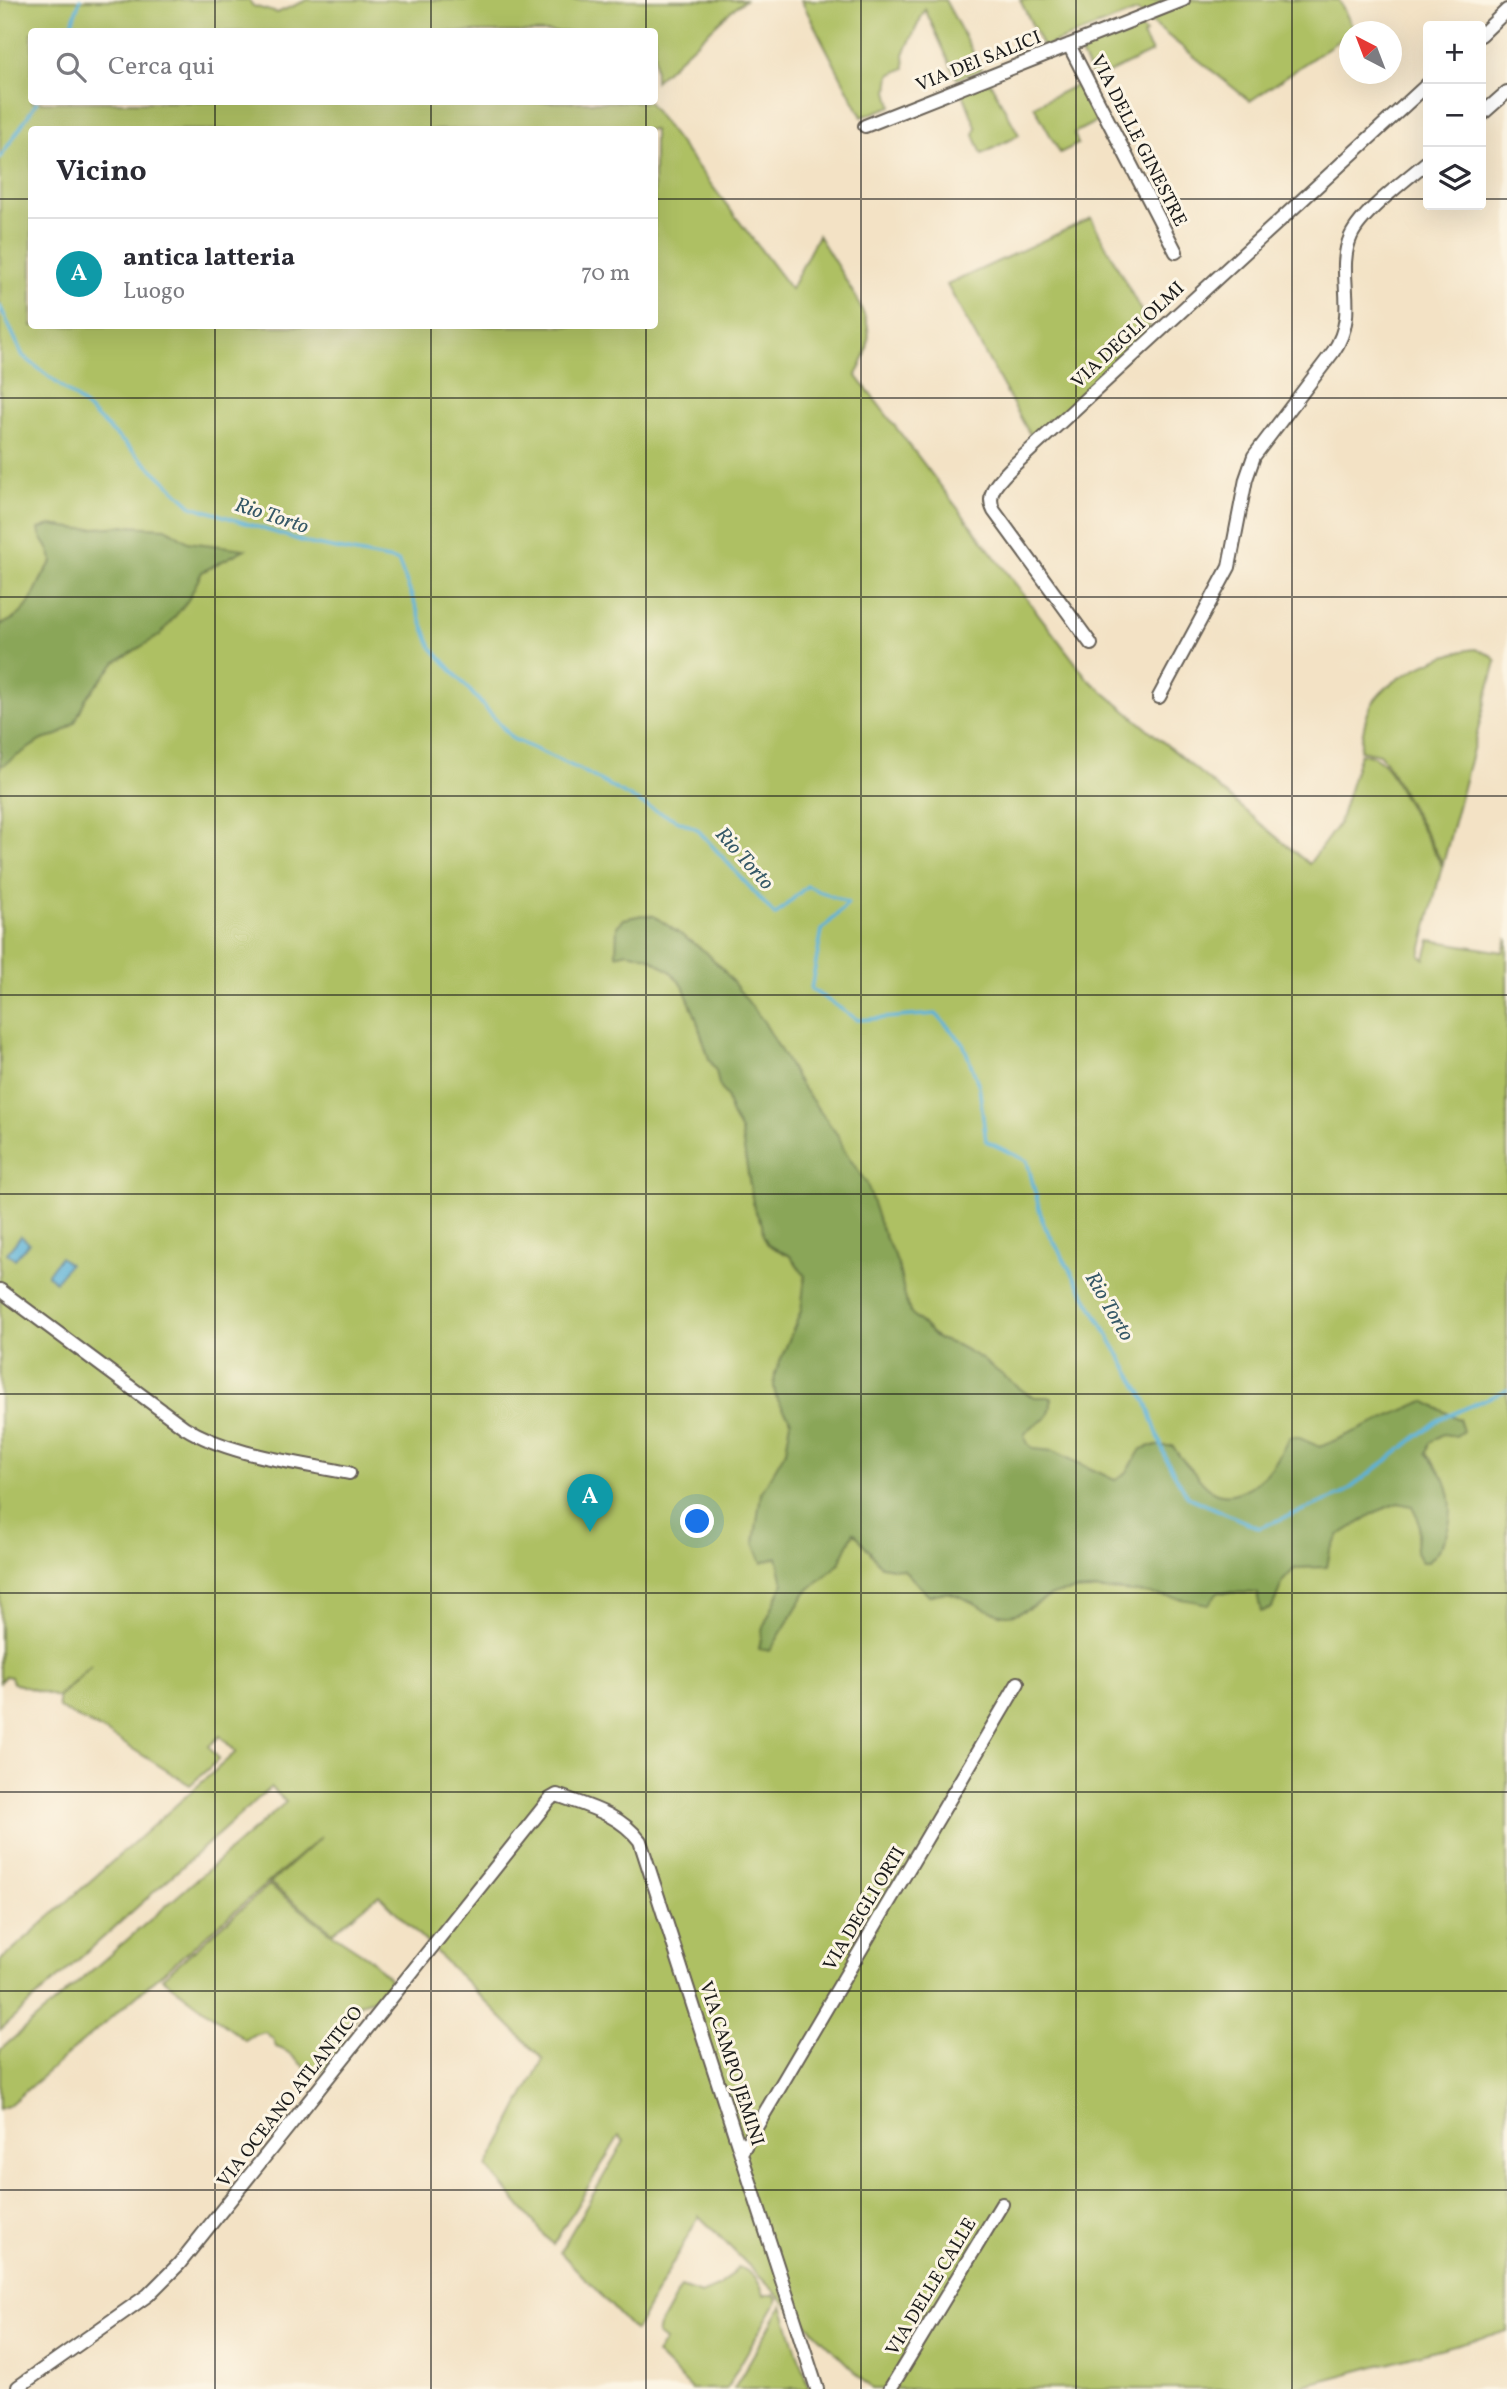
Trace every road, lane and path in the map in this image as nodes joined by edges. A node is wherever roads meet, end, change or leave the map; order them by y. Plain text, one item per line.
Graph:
1 (1183, 0) edge
2 (1507, 10) edge
3 (1486, 29) edge
4 (1069, 45) junction
5 (1427, 84) edge
6 (1507, 92) edge
7 (1486, 111) edge
8 (865, 126) dead end
9 (1423, 165) edge
10 (1176, 253) dead end
11 (1091, 644) dead end
12 (1159, 697) dead end
13 (0, 1290) edge
14 (349, 1474) dead end
15 (1018, 1683) dead end
16 (557, 1794) joint
17 (741, 2153) junction
18 (1002, 2204) dead end
19 (18, 2387) dead end
20 (817, 2389) edge
21 (891, 2389) edge

1 - 4 street, VIA DEI SALICI
2 - 3 street
4 - 8 street, VIA DEI SALICI
4 - 10 street, VIA DELLE GINESTRE
5 - 11 street, VIA DEGLI OLMI
6 - 7 street
9 - 12 street
13 - 14 street
15 - 17 street, VIA DEGLI ORTI
16 - 17 street, VIA CAMPO JEMINI
16 - 19 street, VIA OCEANO ATLANTICO
17 - 20 street, VIA CAMPO JEMINI
18 - 21 street, VIA DELLE CALLE

